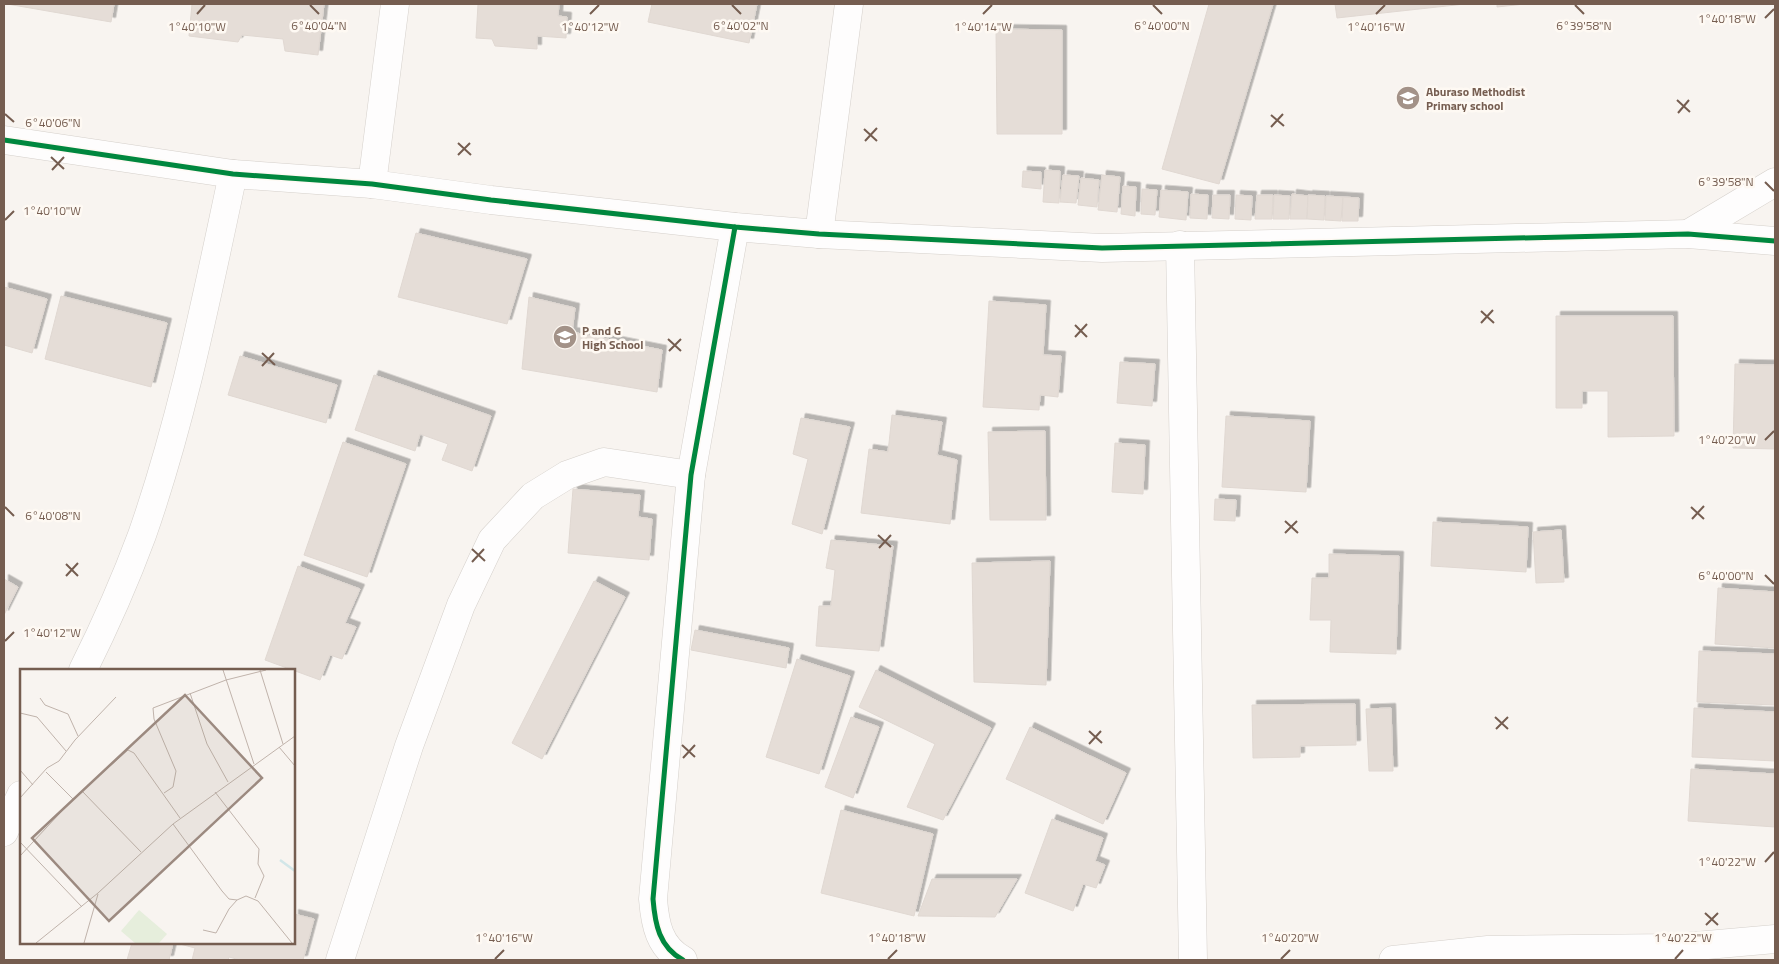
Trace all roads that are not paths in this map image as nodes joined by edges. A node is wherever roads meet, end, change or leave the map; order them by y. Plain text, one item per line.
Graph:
1 (395, 4) edge
2 (849, 4) edge
3 (4, 140) edge
4 (232, 174) junction
5 (1775, 182) edge
6 (372, 184) junction
7 (735, 227) junction
8 (820, 234) junction
9 (1688, 234) junction
10 (1775, 241) edge
11 (1180, 245) junction
12 (691, 475) junction
13 (84, 669) edge
14 (20, 797) edge
15 (4, 832) edge
16 (1775, 939) edge
17 (340, 960) edge
18 (683, 960) edge
19 (1193, 960) edge
20 (1393, 960) edge

1 - 6 street
2 - 8 street
3 - 4 street
4 - 6 street
4 - 13 street
5 - 9 street
6 - 7 street
7 - 8 street
7 - 12 street
8 - 11 street
9 - 10 street
9 - 11 street
11 - 19 street
12 - 17 street
12 - 18 street
14 - 15 street
16 - 20 street

